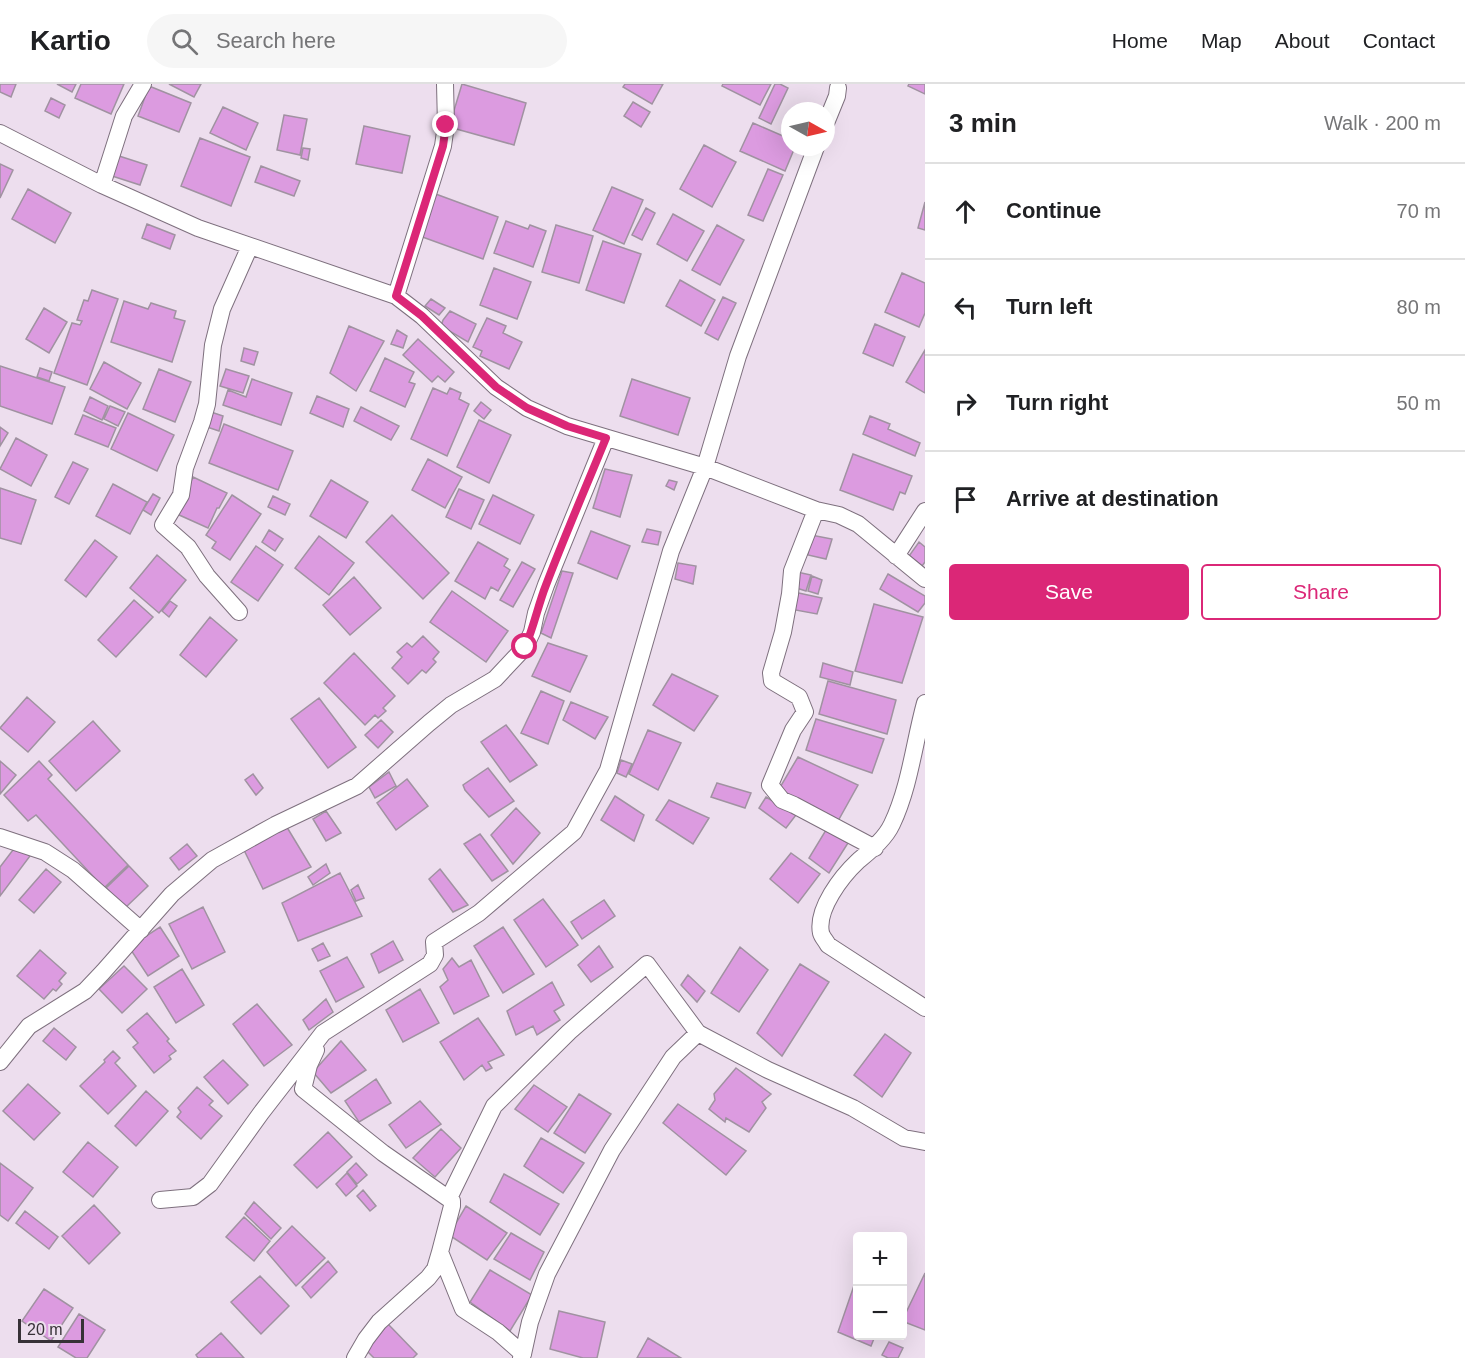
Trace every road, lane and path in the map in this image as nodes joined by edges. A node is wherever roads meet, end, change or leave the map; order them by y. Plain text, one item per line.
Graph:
1 (143, 84) edge
2 (445, 84) edge
3 (838, 87) dead end
4 (835, 102) edge
5 (1, 134) edge
6 (813, 156) edge
7 (102, 185) junction
8 (250, 246) junction
9 (396, 296) junction
10 (606, 438) junction
11 (705, 467) junction
12 (816, 510) junction
13 (925, 511) edge
14 (896, 556) junction
15 (925, 579) edge
16 (239, 612) dead end
17 (925, 703) edge
18 (0, 837) edge
19 (875, 848) junction
20 (141, 930) junction
21 (925, 1008) edge
22 (323, 1033) junction
23 (698, 1033) junction
24 (0, 1062) edge
25 (925, 1142) edge
26 (449, 1198) junction
27 (160, 1200) dead end
28 (440, 1252) junction
29 (522, 1356) edge
30 (355, 1358) edge

1 - 7 street
2 - 9 street
3 - 4 street
5 - 7 street
6 - 11 street
7 - 8 street
8 - 9 street
8 - 16 street
9 - 10 street
10 - 11 street
10 - 20 street
11 - 12 street
11 - 22 street
12 - 14 street
12 - 19 street
13 - 14 street
14 - 15 street
17 - 19 street
18 - 20 street
19 - 21 street
20 - 24 street
22 - 26 street
22 - 27 street
23 - 25 street
23 - 26 street
23 - 29 street
26 - 28 street
28 - 29 street
28 - 30 street

